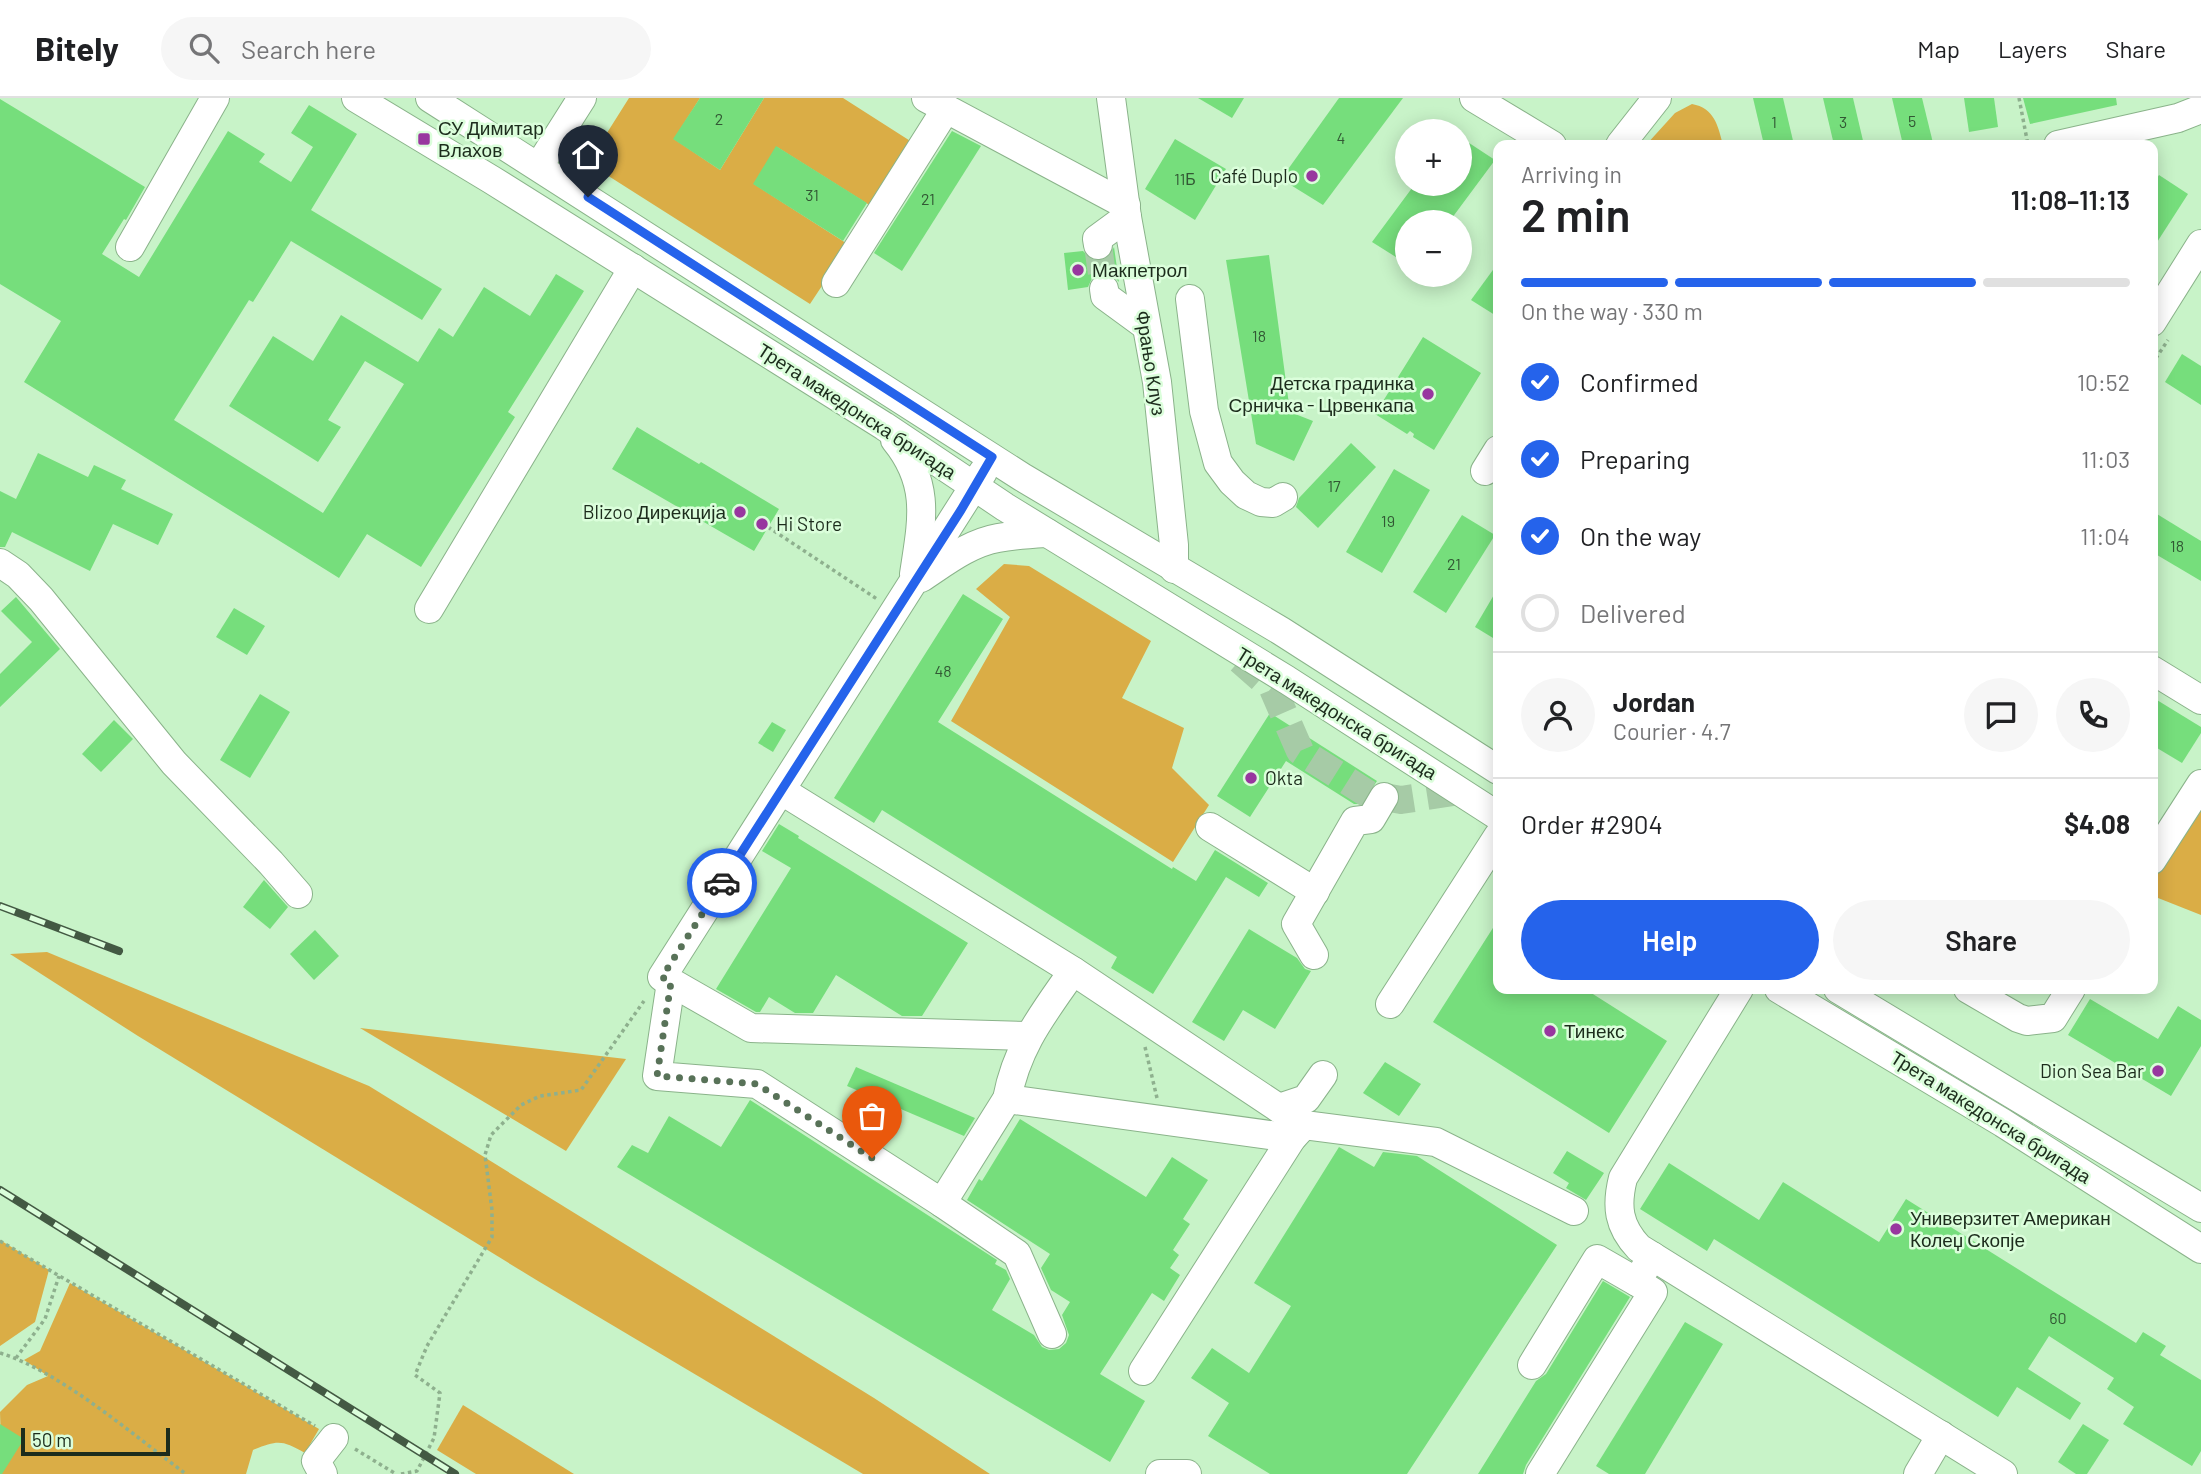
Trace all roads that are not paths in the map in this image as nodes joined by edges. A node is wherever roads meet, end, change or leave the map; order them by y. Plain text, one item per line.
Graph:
1 (215, 98) edge
2 (356, 98) edge
3 (430, 98) edge
4 (582, 98) edge
5 (1111, 98) edge
6 (1474, 98) edge
7 (1657, 98) edge
8 (936, 104) edge
9 (2195, 117) edge
10 (1544, 140) edge
11 (1624, 140) edge
12 (2082, 140) edge
13 (539, 166) junction
14 (1127, 211) junction
15 (2201, 244) edge
16 (1098, 245) dead end
17 (130, 247) dead end
18 (633, 268) junction
19 (836, 283) dead end
20 (1104, 289) tunnel mouth
21 (1190, 299) dead end
22 (2158, 312) edge
23 (1146, 327) junction
24 (1198, 375) junction
25 (1157, 382) junction
26 (884, 426) junction
27 (992, 457) junction
28 (975, 486) junction
29 (1283, 497) dead end
30 (1047, 533) junction
31 (1174, 557) junction
32 (0, 563) edge
33 (912, 583) junction
34 (429, 608) dead end
35 (2158, 674) edge
36 (2201, 699) edge
37 (1493, 767) edge
38 (2201, 784) edge
39 (782, 791) junction
40 (1384, 797) dead end
41 (1493, 813) edge
42 (1210, 827) dead end
43 (1493, 844) edge
44 (2158, 851) edge
45 (1315, 892) junction
46 (298, 894) dead end
47 (1314, 955) dead end
48 (1073, 971) junction
49 (666, 979) junction
50 (1736, 994) edge
51 (1787, 994) edge
52 (1847, 994) edge
53 (1977, 994) edge
54 (2068, 994) edge
55 (1390, 1004) dead end
56 (1028, 1036) junction
57 (1323, 1075) dead end
58 (1007, 1099) junction
59 (1279, 1108) junction
60 (1298, 1131) junction
61 (942, 1203) junction
62 (2201, 1208) edge
63 (1574, 1211) dead end
64 (2201, 1248) edge
65 (1652, 1256) junction
66 (1637, 1282) junction
67 (1052, 1334) dead end
68 (1532, 1365) dead end
69 (1143, 1371) dead end
70 (1941, 1435) junction
71 (334, 1438) road end
72 (323, 1474) edge
73 (1160, 1474) edge
74 (1187, 1474) edge
75 (1540, 1474) edge
76 (1918, 1474) edge
77 (2003, 1474) edge

1 - 17 street
2 - 18 street, Трета македонска бригада
3 - 13 street, Трета македонска бригада
4 - 13 street
5 - 14 street, Фрањо Клуз
6 - 10 street
7 - 11 street
8 - 14 street
8 - 19 street
9 - 12 street
13 - 27 street, Трета македонска бригада
14 - 16 street
14 - 23 street, Фрањо Клуз
15 - 22 street
18 - 26 street, Трета македонска бригада
18 - 34 street
20 - 23 street
21 - 24 street
23 - 25 street, Фрањо Клуз
24 - 25 street
24 - 29 street
25 - 31 street, Фрањо Клуз
26 - 28 street, Трета македонска бригада
26 - 33 street
27 - 28 street
27 - 31 street, Трета македонска бригада
28 - 30 street, Трета македонска бригада
28 - 33 street
30 - 33 street
30 - 41 street, Трета македонска бригада
31 - 37 street, Трета македонска бригада
32 - 46 street
33 - 39 street
35 - 36 street
38 - 44 street
39 - 48 street
39 - 49 street
40 - 45 street
42 - 45 street
43 - 55 street
45 - 47 street
48 - 56 street
48 - 59 street
49 - 56 street
49 - 61 street
50 - 65 street
51 - 64 street, Трета македонска бригада
52 - 62 street, Трета македонска бригада
53 - 54 street
56 - 58 street
57 - 59 street
58 - 60 street
58 - 61 street
59 - 60 street
60 - 63 street
60 - 69 street
61 - 67 street
65 - 66 street
65 - 70 street
66 - 68 street
66 - 75 street
70 - 76 street
70 - 77 street
71 - 72 street
73 - 74 street

